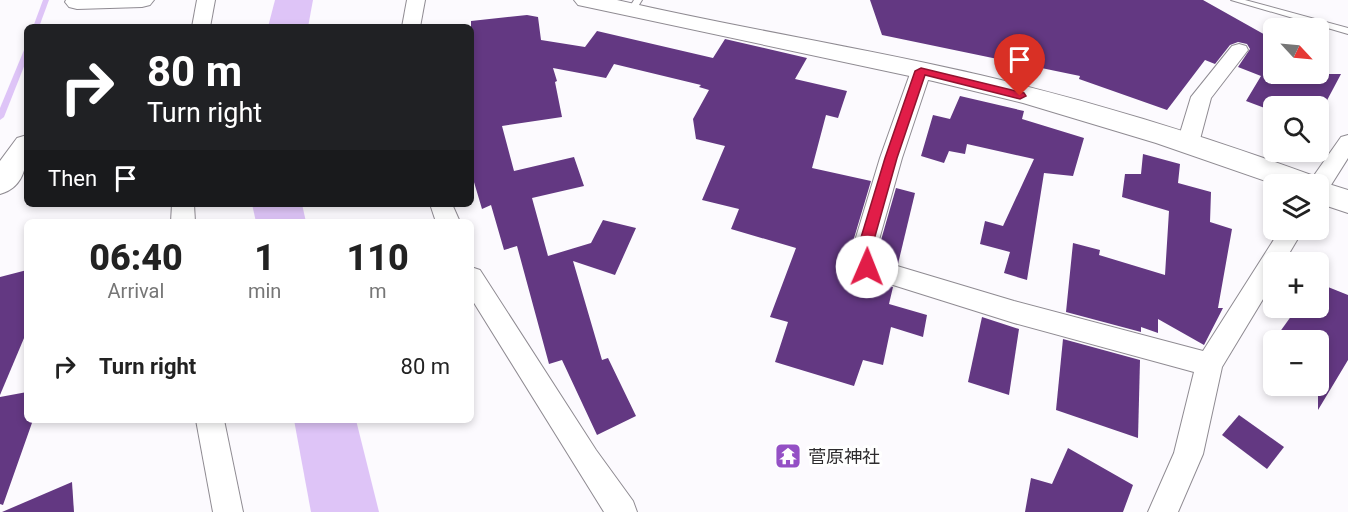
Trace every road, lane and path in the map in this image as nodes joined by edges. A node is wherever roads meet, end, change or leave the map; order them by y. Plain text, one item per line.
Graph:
1 (142, 0) edge
2 (206, 0) edge
3 (416, 0) edge
4 (586, 0) edge
5 (1235, 0) edge
6 (76, 1) edge
7 (634, 5) edge
8 (74, 24) edge
9 (202, 24) edge
10 (412, 24) edge
11 (1348, 31) edge
12 (1239, 50) dead end
13 (921, 71) junction
14 (1348, 142) edge
15 (1188, 143) junction
16 (24, 149) edge
17 (1275, 174) edge
18 (1328, 174) edge
19 (0, 183) edge
20 (1329, 194) edge
21 (1348, 202) edge
22 (1286, 240) edge
23 (474, 282) edge
24 (1209, 364) junction
25 (211, 423) edge
26 (228, 512) edge
27 (622, 512) edge
28 (1163, 512) edge

1 - 6 street
2 - 9 street
3 - 10 street
4 - 7 street
5 - 11 lane
6 - 8 street
7 - 13 street
12 - 15 street
13 - 15 street
13 - 24 street
14 - 18 street
15 - 17 street
16 - 19 street
20 - 21 street
22 - 24 street
23 - 27 street
24 - 28 street
25 - 26 street

